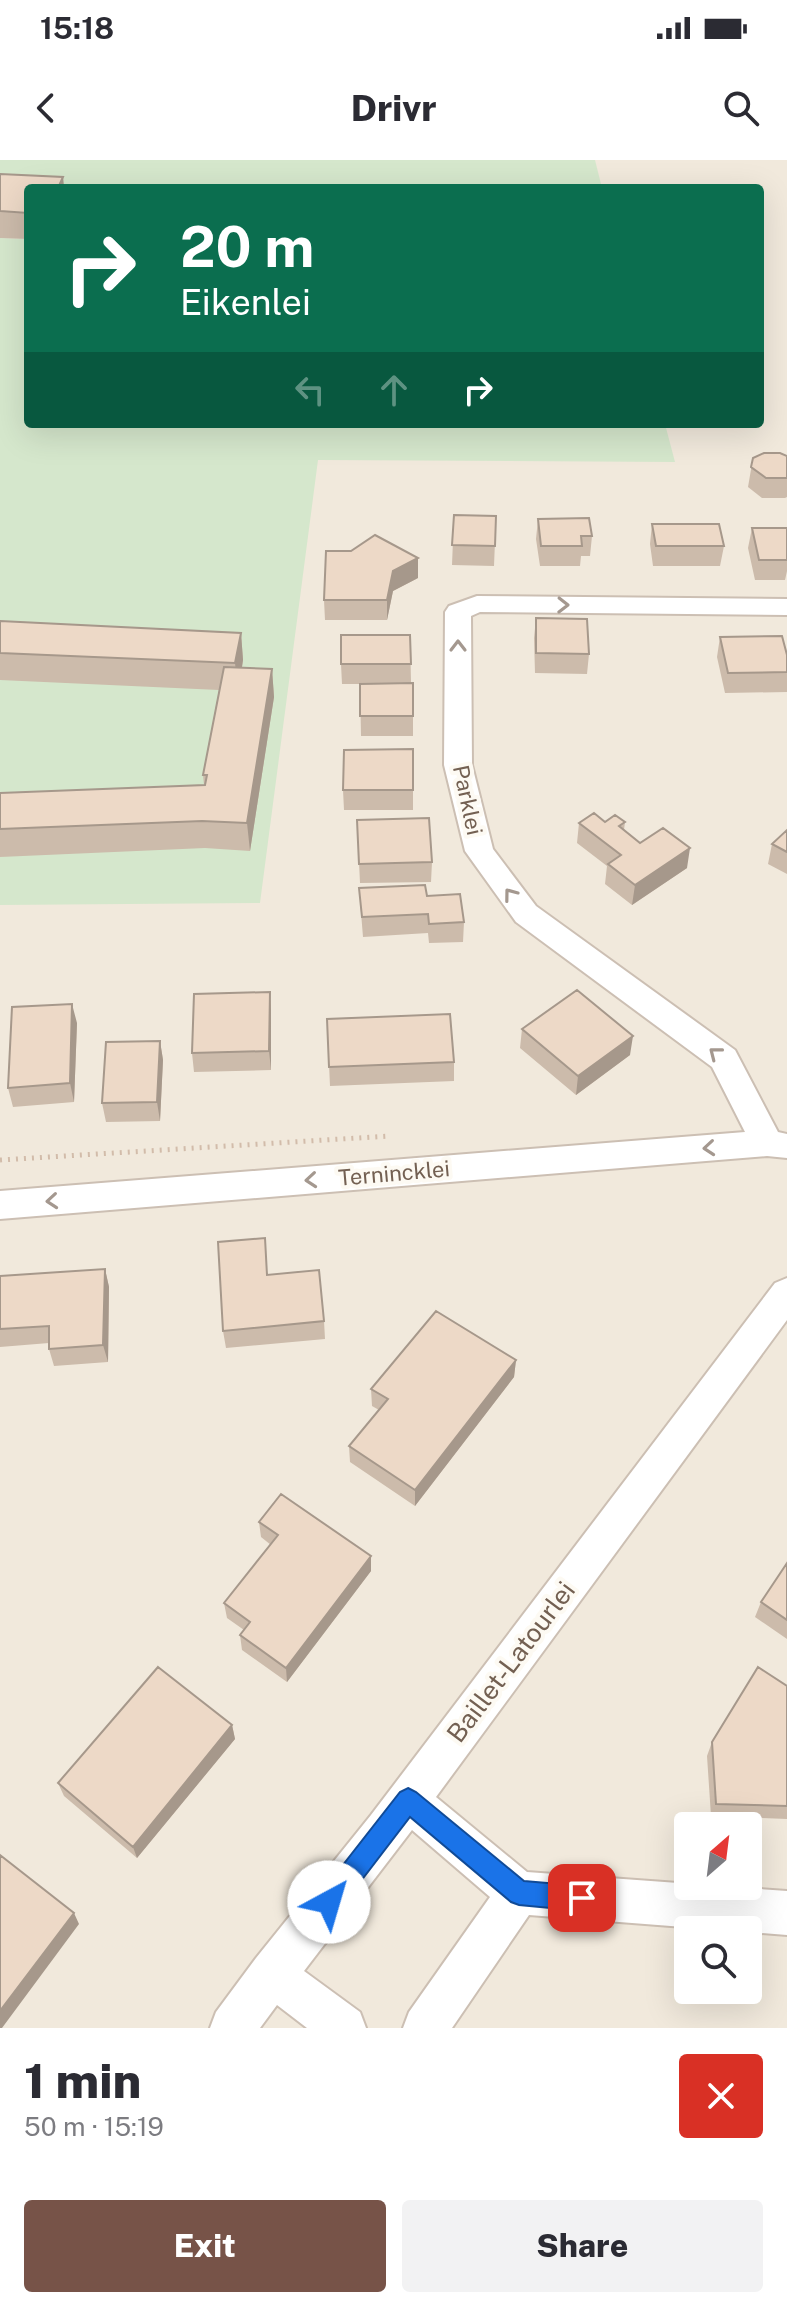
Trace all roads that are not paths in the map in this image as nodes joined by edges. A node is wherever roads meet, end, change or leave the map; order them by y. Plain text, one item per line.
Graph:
1 (787, 607) edge
2 (777, 1145) edge
3 (0, 1205) edge
4 (787, 1293) edge
5 (408, 1800) junction
6 (519, 1893) junction
7 (787, 1913) edge
8 (272, 1974) junction
9 (232, 2028) edge
10 (344, 2028) edge
11 (425, 2028) edge

2 -> 1 street, Parklei
2 -> 3 street, Ternincklei
4 - 5 street, Baillet-Latourlei
5 - 6 street
5 - 8 street, Baillet-Latourlei
6 - 7 street
6 - 11 street
8 - 9 street, Baillet-Latourlei
8 - 10 street

